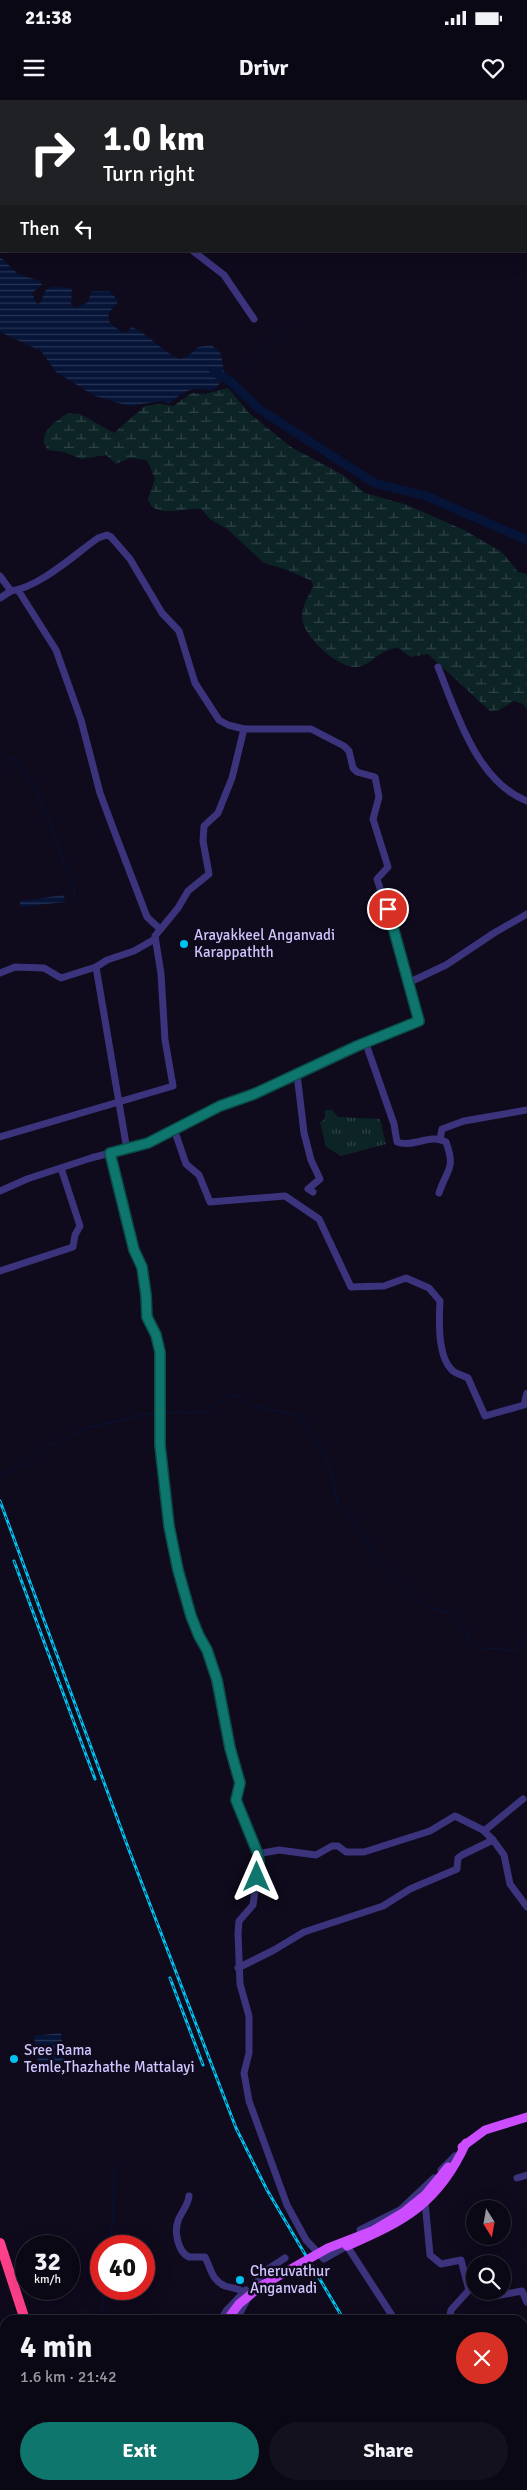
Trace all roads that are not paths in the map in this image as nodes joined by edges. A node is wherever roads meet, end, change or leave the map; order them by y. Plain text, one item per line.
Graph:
1 (194, 252) edge
2 (254, 319) dead end
3 (0, 576) edge
4 (14, 590) junction
5 (0, 598) edge
6 (438, 667) dead end
7 (244, 729) junction
8 (527, 801) edge
9 (527, 914) edge
10 (160, 928) junction
11 (155, 940) junction
12 (96, 967) junction
13 (0, 973) edge
14 (410, 982) junction
15 (366, 1044) junction
16 (297, 1074) junction
17 (119, 1103) junction
18 (527, 1110) edge
19 (174, 1129) junction
20 (0, 1137) edge
21 (440, 1139) junction
22 (127, 1150) junction
23 (110, 1153) junction
24 (61, 1168) junction
25 (0, 1191) edge
26 (313, 1192) dead end
27 (439, 1193) dead end
28 (0, 1271) edge
29 (527, 1393) edge
30 (523, 1799) dead end
31 (484, 1831) junction
32 (493, 1840) junction
33 (258, 1854) junction
34 (527, 1907) edge
35 (238, 1968) junction
36 (527, 2117) edge
37 (466, 2143) junction
38 (455, 2156) junction
39 (527, 2175) edge
40 (517, 2178) dead end
41 (189, 2196) dead end
42 (425, 2202) junction
43 (363, 2239) junction
44 (0, 2243) edge
45 (347, 2246) junction
46 (285, 2258) dead end
47 (466, 2271) edge
48 (256, 2283) junction
49 (244, 2292) junction
50 (511, 2293) edge
51 (466, 2296) edge
52 (527, 2302) edge
53 (23, 2315) edge
54 (224, 2315) edge
55 (231, 2315) edge
56 (239, 2315) edge
57 (392, 2315) edge
58 (450, 2315) edge

1 - 2 street
3 - 4 street
4 - 5 street
4 - 7 street
4 - 10 street
6 - 8 street
7 - 10 street
7 - 14 street
9 - 14 street
10 - 11 street
11 - 12 street
11 - 17 street
12 - 13 street
12 - 17 street
14 - 15 street
15 - 16 street
15 - 21 street
16 - 19 street
16 - 26 street
17 - 20 street
17 - 22 street
18 - 21 street
19 - 22 street
19 - 29 street
21 - 27 street
22 - 23 street
23 - 24 street
23 - 33 street
24 - 25 street
24 - 28 street
30 - 31 street
31 - 32 street
31 - 33 street
32 - 34 street
32 - 35 street
33 - 35 street
35 - 45 street
36 - 37 main road
37 - 38 main road
37 - 42 main road
38 - 43 street
38 - 55 main road, bridge
39 - 40 street
41 - 49 street
42 - 43 main road
42 - 47 street
43 - 45 main road
44 - 53 highway
45 - 57 street
46 - 48 street
48 - 49 street
48 - 56 street
49 - 54 street
50 - 52 street
51 - 58 street

